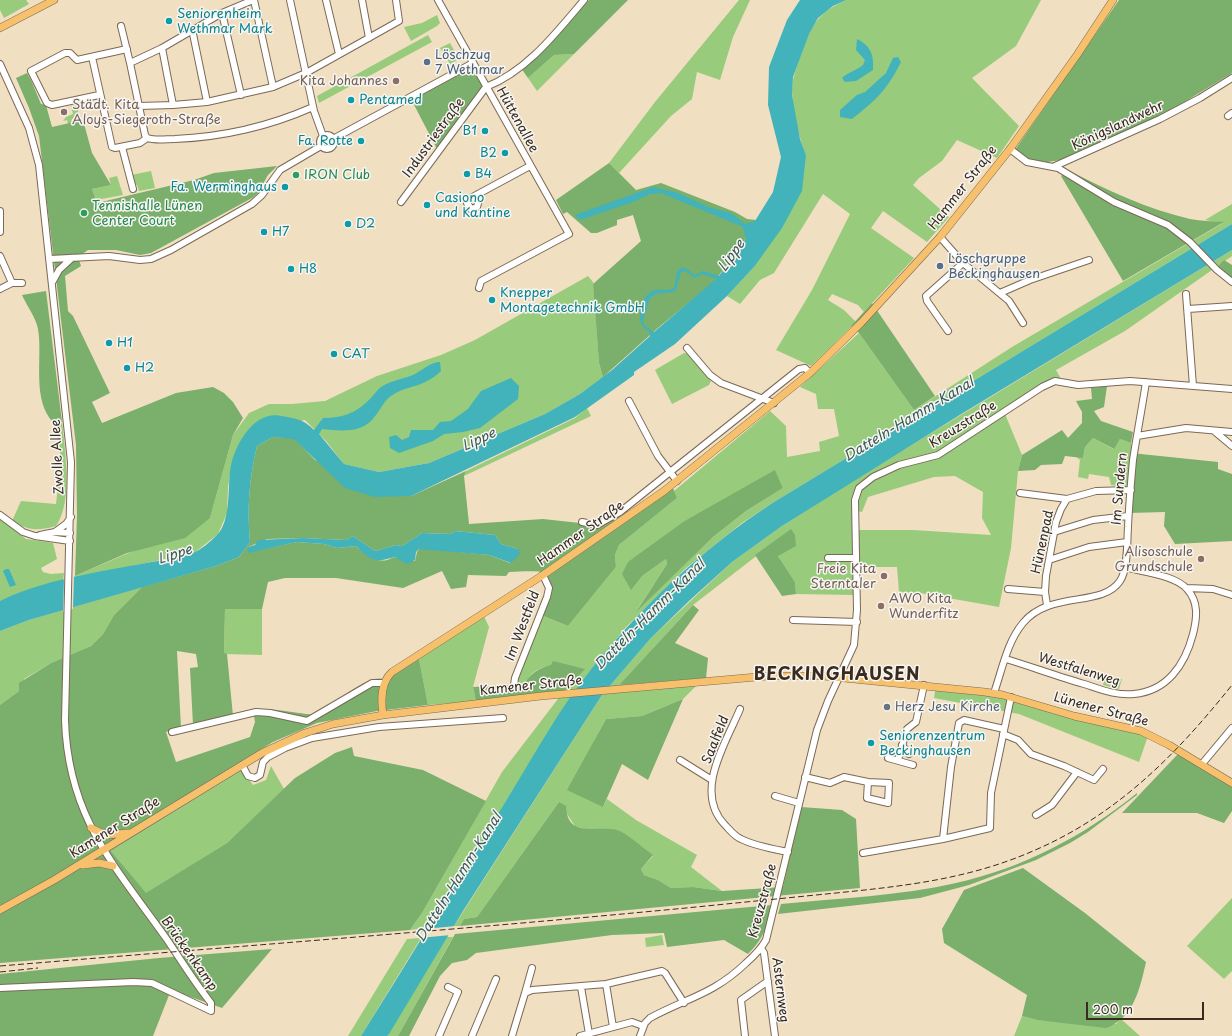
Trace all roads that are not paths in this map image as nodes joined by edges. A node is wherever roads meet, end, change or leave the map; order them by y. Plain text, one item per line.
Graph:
1 (54, 0) edge
2 (254, 0) edge
3 (290, 0) edge
4 (326, 0) edge
5 (362, 0) edge
6 (396, 0) edge
7 (438, 0) edge
8 (584, 0) edge
9 (1113, 0) edge
10 (222, 13) junction
11 (121, 26) dead end
12 (0, 28) edge
13 (192, 29) junction
14 (369, 38) junction
15 (162, 48) junction
16 (127, 49) junction
17 (339, 54) junction
18 (92, 58) junction
19 (130, 63) junction
20 (473, 63) junction
21 (0, 64) edge
22 (306, 74) junction
23 (1232, 78) edge
24 (273, 87) junction
25 (486, 87) junction
26 (100, 95) junction
27 (240, 95) junction
28 (207, 102) junction
29 (139, 106) junction
30 (173, 106) junction
31 (313, 107) junction
32 (323, 136) junction
33 (147, 138) junction
34 (333, 139) junction
35 (321, 146) junction
36 (122, 147) junction
37 (1010, 149) junction
38 (530, 166) junction
39 (1055, 166) junction
40 (132, 189) dead end
41 (478, 194) dead end
42 (401, 202) dead end
43 (0, 211) edge
44 (0, 232) edge
45 (940, 237) junction
46 (0, 256) edge
47 (72, 258) junction
48 (50, 260) junction
49 (1089, 260) dead end
50 (963, 263) junction
51 (1232, 282) edge
52 (12, 283) junction
53 (22, 283) dead end
54 (52, 283) junction
55 (479, 288) dead end
56 (0, 289) edge
57 (1000, 293) junction
58 (1186, 294) dead end
59 (1232, 306) edge
60 (1188, 309) junction
61 (1023, 323) dead end
62 (948, 331) dead end
63 (686, 348) dead end
64 (810, 373) junction
65 (1146, 382) junction
66 (1193, 386) junction
67 (1232, 388) edge
68 (764, 398) junction
69 (629, 401) dead end
70 (774, 403) junction
71 (1214, 431) junction
72 (1232, 432) edge
73 (1138, 436) junction
74 (1232, 446) edge
75 (669, 472) junction
76 (677, 481) junction
77 (1131, 490) junction
78 (1020, 494) dead end
79 (1067, 499) junction
80 (0, 515) edge
81 (1128, 516) junction
82 (71, 517) junction
83 (582, 522) dead end
84 (55, 532) junction
85 (1054, 532) junction
86 (70, 533) junction
87 (35, 536) junction
88 (70, 541) junction
89 (1127, 542) junction
90 (828, 558) dead end
91 (856, 558) junction
92 (1049, 560) junction
93 (1124, 568) junction
94 (543, 575) junction
95 (1186, 588) junction
96 (1008, 589) dead end
97 (1045, 592) junction
98 (1232, 595) edge
99 (1047, 605) junction
100 (793, 620) dead end
101 (857, 622) junction
102 (1006, 659) junction
103 (838, 677) junction
104 (384, 683) junction
105 (514, 685) dead end
106 (924, 685) junction
107 (976, 691) joint
108 (994, 693) junction
109 (1011, 698) junction
110 (740, 708) dead end
111 (383, 715) junction
112 (502, 718) dead end
113 (1232, 728) edge
114 (172, 732) dead end
115 (1004, 732) junction
116 (902, 745) junction
117 (909, 754) dead end
118 (888, 758) dead end
119 (680, 760) dead end
120 (898, 760) junction
121 (1202, 764) junction
122 (242, 765) junction
123 (913, 765) dead end
124 (1103, 769) dead end
125 (1077, 772) junction
126 (805, 777) junction
127 (712, 780) junction
128 (868, 782) junction
129 (1232, 783) edge
130 (775, 796) dead end
131 (799, 803) junction
132 (1036, 815) dead end
133 (90, 828) junction
134 (132, 832) junction
135 (943, 839) junction
136 (103, 850) junction
137 (788, 852) junction
138 (863, 853) dead end
139 (77, 866) junction
140 (113, 866) junction
141 (0, 910) edge
142 (761, 948) junction
143 (532, 968) dead end
144 (496, 979) dead end
145 (768, 981) junction
146 (606, 984) junction
147 (581, 986) junction
148 (0, 988) edge
149 (448, 988) dead end
150 (525, 993) junction
151 (684, 1003) junction
152 (643, 1026) junction
153 (613, 1027) junction
154 (589, 1034) junction
155 (439, 1036) edge
156 (472, 1036) edge
157 (512, 1036) edge
158 (580, 1036) edge
159 (640, 1036) edge
160 (745, 1036) edge
161 (775, 1036) edge

1 - 12 main road
2 - 10 street
2 - 24 street
3 - 22 street
4 - 17 street
5 - 14 street
6 - 14 street
7 - 20 street, Hüttenallee
8 - 25 street
9 - 37 main road, Hammer Straße
10 - 13 street
10 - 27 street
11 - 16 street
13 - 15 street
13 - 28 street
14 - 17 street
15 - 19 street
15 - 30 street
16 - 18 street
16 - 19 street
17 - 22 street
18 - 26 street
18 - 26 street
19 - 29 street
20 - 25 street, Hüttenallee
20 - 34 street
21 - 48 street, Zwolle Allee
22 - 24 street
22 - 31 street
23 - 39 street, Königslandwehr
24 - 27 street
25 - 38 street, Hüttenallee
25 - 42 street, Industriestraße
26 - 36 street
27 - 28 street
28 - 30 street
29 - 30 street
29 - 33 street
31 - 32 street
31 - 33 street
32 - 34 street
32 - 35 street
33 - 36 street
34 - 35 street
35 - 47 street
36 - 40 street
37 - 39 street, Königslandwehr
37 - 45 main road, Hammer Straße
38 - 41 street, Hüttenallee
38 - 55 street, Hüttenallee
39 - 51 street
43 - 44 street
45 - 50 street
45 - 64 main road, Hammer Straße
46 - 52 street
47 - 48 street
47 - 54 street
48 - 54 street, Zwolle Allee
49 - 57 street
50 - 57 street
50 - 62 street
52 - 53 street
52 - 56 street
54 - 82 street, Zwolle Allee
57 - 61 street
58 - 60 street
59 - 60 street
60 - 66 street
63 - 68 street
64 - 68 street, Hammer Straße
64 - 70 main road, Hammer Straße
65 - 66 street, Kreuzstraße
65 - 73 street, Im Sundern
65 - 91 street, Kreuzstraße
66 - 67 street, Kreuzstraße
68 - 70 street
68 - 75 street, Hammer Straße
69 - 75 street
70 - 76 main road, Hammer Straße
71 - 72 street
71 - 73 street
71 - 74 street
73 - 77 street, Im Sundern
75 - 76 street
75 - 83 street, Hammer Straße
76 - 94 main road, Hammer Straße
77 - 79 street, Hünenpad
77 - 81 street, Im Sundern
78 - 79 street, Hünenpad
79 - 85 street, Hünenpad
80 - 87 street
81 - 85 street
81 - 89 street, Im Sundern
82 - 84 street
82 - 86 street, Zwolle Allee
84 - 86 street
84 - 87 street
85 - 92 street, Hünenpad
86 - 88 street, Zwolle Allee
87 - 88 street
88 - 133 street, Zwolle Allee
89 - 92 street
89 - 93 street, Im Sundern
90 - 91 street
91 - 101 street, Kreuzstraße
92 - 97 street, Hünenpad
93 - 95 street
93 - 99 street, Im Sundern
94 - 104 main road, Hammer Straße
94 - 105 street, Im Westfeld
95 - 98 street
95 - 102 street, Westfalenweg
96 - 97 street, Hünenpad
97 - 99 street, Hünenpad
99 - 102 street, Im Sundern
100 - 101 street
101 - 103 street, Kreuzstraße
102 - 108 street, Im Sundern
103 - 106 main road, Kamener Straße
103 - 111 main road, Kamener Straße
103 - 126 street, Kreuzstraße
104 - 111 main road
104 - 114 street
106 - 107 main road, Kamener Straße
106 - 116 street
107 - 108 main road, Lünener Straße
108 - 109 main road, Lünener Straße
109 - 115 street
109 - 121 main road, Lünener Straße
110 - 127 street, Saalfeld
111 - 122 main road, Kamener Straße
112 - 122 street
113 - 121 street
115 - 125 street
115 - 135 street
115 - 135 street
116 - 117 street
116 - 120 street
118 - 120 street
119 - 127 street, Saalfeld
120 - 123 street
121 - 129 main road, Lünener Straße
122 - 134 main road, Kamener Straße
124 - 125 street
125 - 132 street
126 - 128 street
126 - 131 street, Kreuzstraße
127 - 137 street, Saalfeld
128 - 128 street
130 - 131 street
131 - 137 street, Kreuzstraße
133 - 134 main road
133 - 136 street, Zwolle Allee
134 - 136 main road, Kamener Straße
135 - 138 street
136 - 139 main road, Kamener Straße
136 - 140 street, Brückenkamp
137 - 142 street, Kreuzstraße
139 - 140 main road
139 - 141 main road, Kamener Straße
140 - 148 street, Brückenkamp
142 - 145 street, Asternweg
142 - 151 street, Kreuzstraße
143 - 150 street
144 - 156 street
145 - 160 street
145 - 161 street, Asternweg
146 - 147 street
146 - 151 street
146 - 153 street
147 - 150 street
147 - 154 street
149 - 155 street
150 - 157 street
151 - 152 street, Kreuzstraße
152 - 153 street
152 - 159 street
153 - 154 street
154 - 158 street

